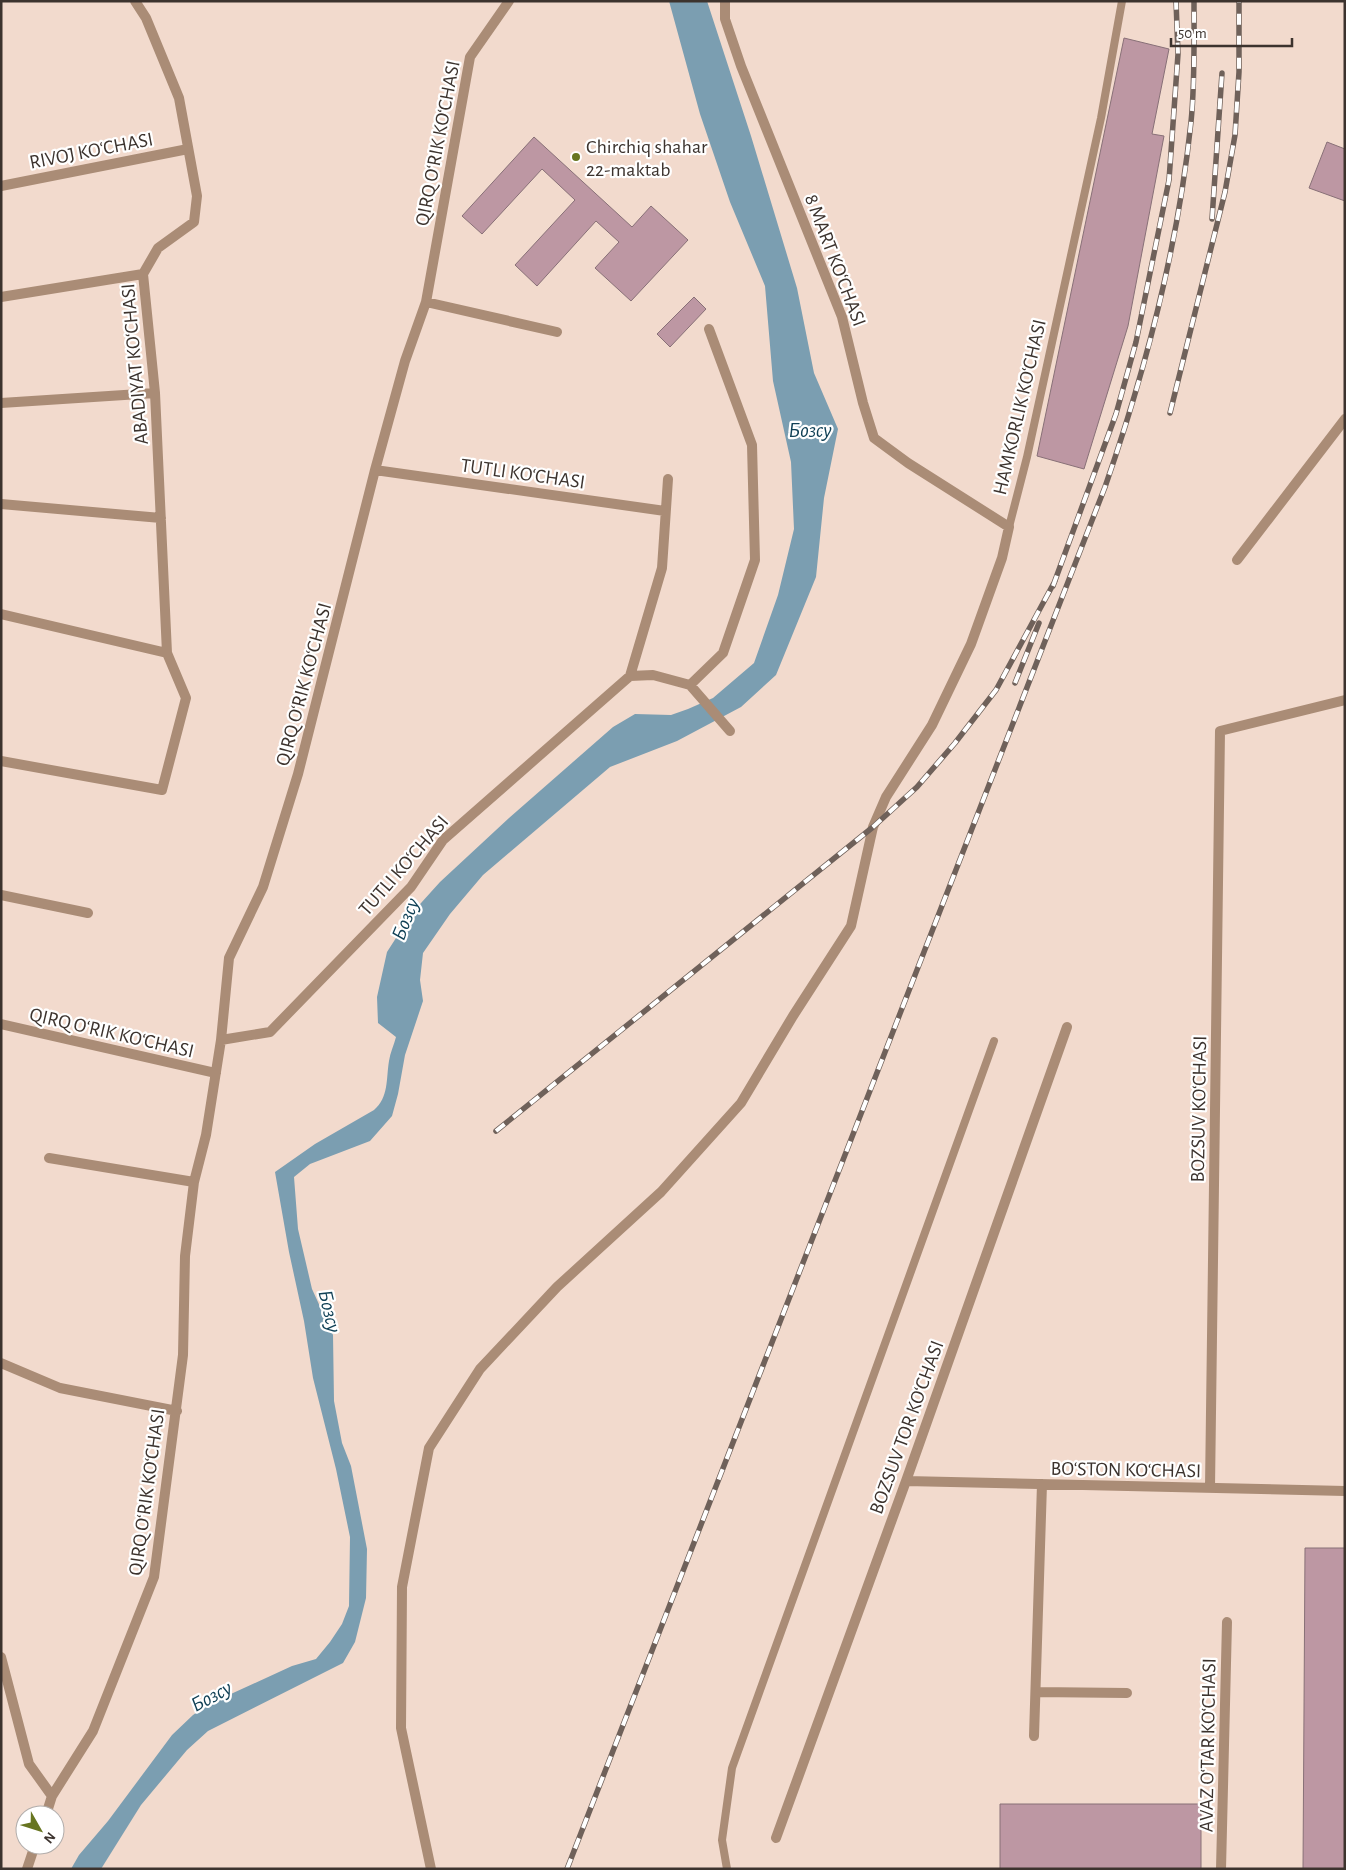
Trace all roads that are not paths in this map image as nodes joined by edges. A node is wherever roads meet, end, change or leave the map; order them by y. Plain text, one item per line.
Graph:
1 (135, 1) edge
2 (509, 1) edge
3 (725, 1) edge
4 (1122, 1) edge
5 (188, 149) junction
6 (1, 186) edge
7 (143, 274) junction
8 (1, 297) edge
9 (426, 302) junction
10 (709, 329) dead end
11 (558, 332) dead end
12 (156, 393) junction
13 (1, 403) edge
14 (1345, 419) edge
15 (376, 470) junction
16 (668, 479) dead end
17 (1, 504) edge
18 (665, 511) junction
19 (161, 518) junction
20 (1009, 526) junction
21 (1237, 560) dead end
22 (1, 614) edge
23 (167, 653) junction
24 (630, 676) junction
25 (690, 685) junction
26 (1345, 700) edge
27 (730, 731) dead end
28 (1, 761) edge
29 (1, 895) edge
30 (88, 914) dead end
31 (1, 1024) edge
32 (1067, 1027) dead end
33 (221, 1040) junction
34 (994, 1041) dead end
35 (216, 1073) junction
36 (49, 1158) dead end
37 (194, 1182) junction
38 (1, 1363) edge
39 (177, 1411) junction
40 (906, 1481) junction
41 (1042, 1484) junction
42 (1210, 1488) junction
43 (1345, 1491) edge
44 (1227, 1622) dead end
45 (1, 1656) edge
46 (1036, 1692) junction
47 (1127, 1694) dead end
48 (1034, 1736) dead end
49 (52, 1796) junction
50 (49, 1805) edge
51 (776, 1838) dead end
52 (32, 1855) edge
53 (27, 1869) edge
54 (431, 1869) edge
55 (727, 1869) edge
56 (1221, 1869) edge

1 - 5 street, ABADIYAT KO‘CHASI
2 - 9 street, QIRQ O‘RIK KO‘CHASI
3 - 20 street, 8 MART KO‘CHASI
4 - 20 lane, HAMKORLIK KO‘CHASI
5 - 6 street, RIVOJ KO‘CHASI
5 - 7 street, ABADIYAT KO‘CHASI
7 - 8 street
7 - 12 street, ABADIYAT KO‘CHASI
9 - 11 street
9 - 15 street, QIRQ O‘RIK KO‘CHASI
10 - 25 street
12 - 13 street
12 - 19 street, ABADIYAT KO‘CHASI
14 - 21 street
15 - 18 street, TUTLI KO‘CHASI
15 - 33 street, QIRQ O‘RIK KO‘CHASI
16 - 18 street
17 - 19 street
18 - 24 street
19 - 23 street, ABADIYAT KO‘CHASI
20 - 54 street, HAMKORLIK KO‘CHASI
22 - 23 street
23 - 28 street, ABADIYAT KO‘CHASI
24 - 25 street
24 - 33 street, TUTLI KO‘CHASI
25 - 27 street
26 - 42 street, BOZSUV KO‘CHASI
29 - 30 street
31 - 35 street, QIRQ O‘RIK KO‘CHASI
32 - 40 street, BOZSUV TOR KO‘CHASI
33 - 35 street, QIRQ O‘RIK KO‘CHASI
34 - 55 lane
35 - 37 street, QIRQ O‘RIK KO‘CHASI
36 - 37 street
37 - 39 street, QIRQ O‘RIK KO‘CHASI
38 - 39 street
39 - 49 street, QIRQ O‘RIK KO‘CHASI
40 - 41 street, BO‘STON KO‘CHASI
40 - 51 street, BOZSUV TOR KO‘CHASI
41 - 42 street, BO‘STON KO‘CHASI
41 - 46 street
42 - 43 street, BO‘STON KO‘CHASI
44 - 56 street, AVAZ O‘TAR KO‘CHASI
45 - 49 street
46 - 47 street
46 - 48 street
49 - 50 street, QIRQ O‘RIK KO‘CHASI
52 - 53 street

